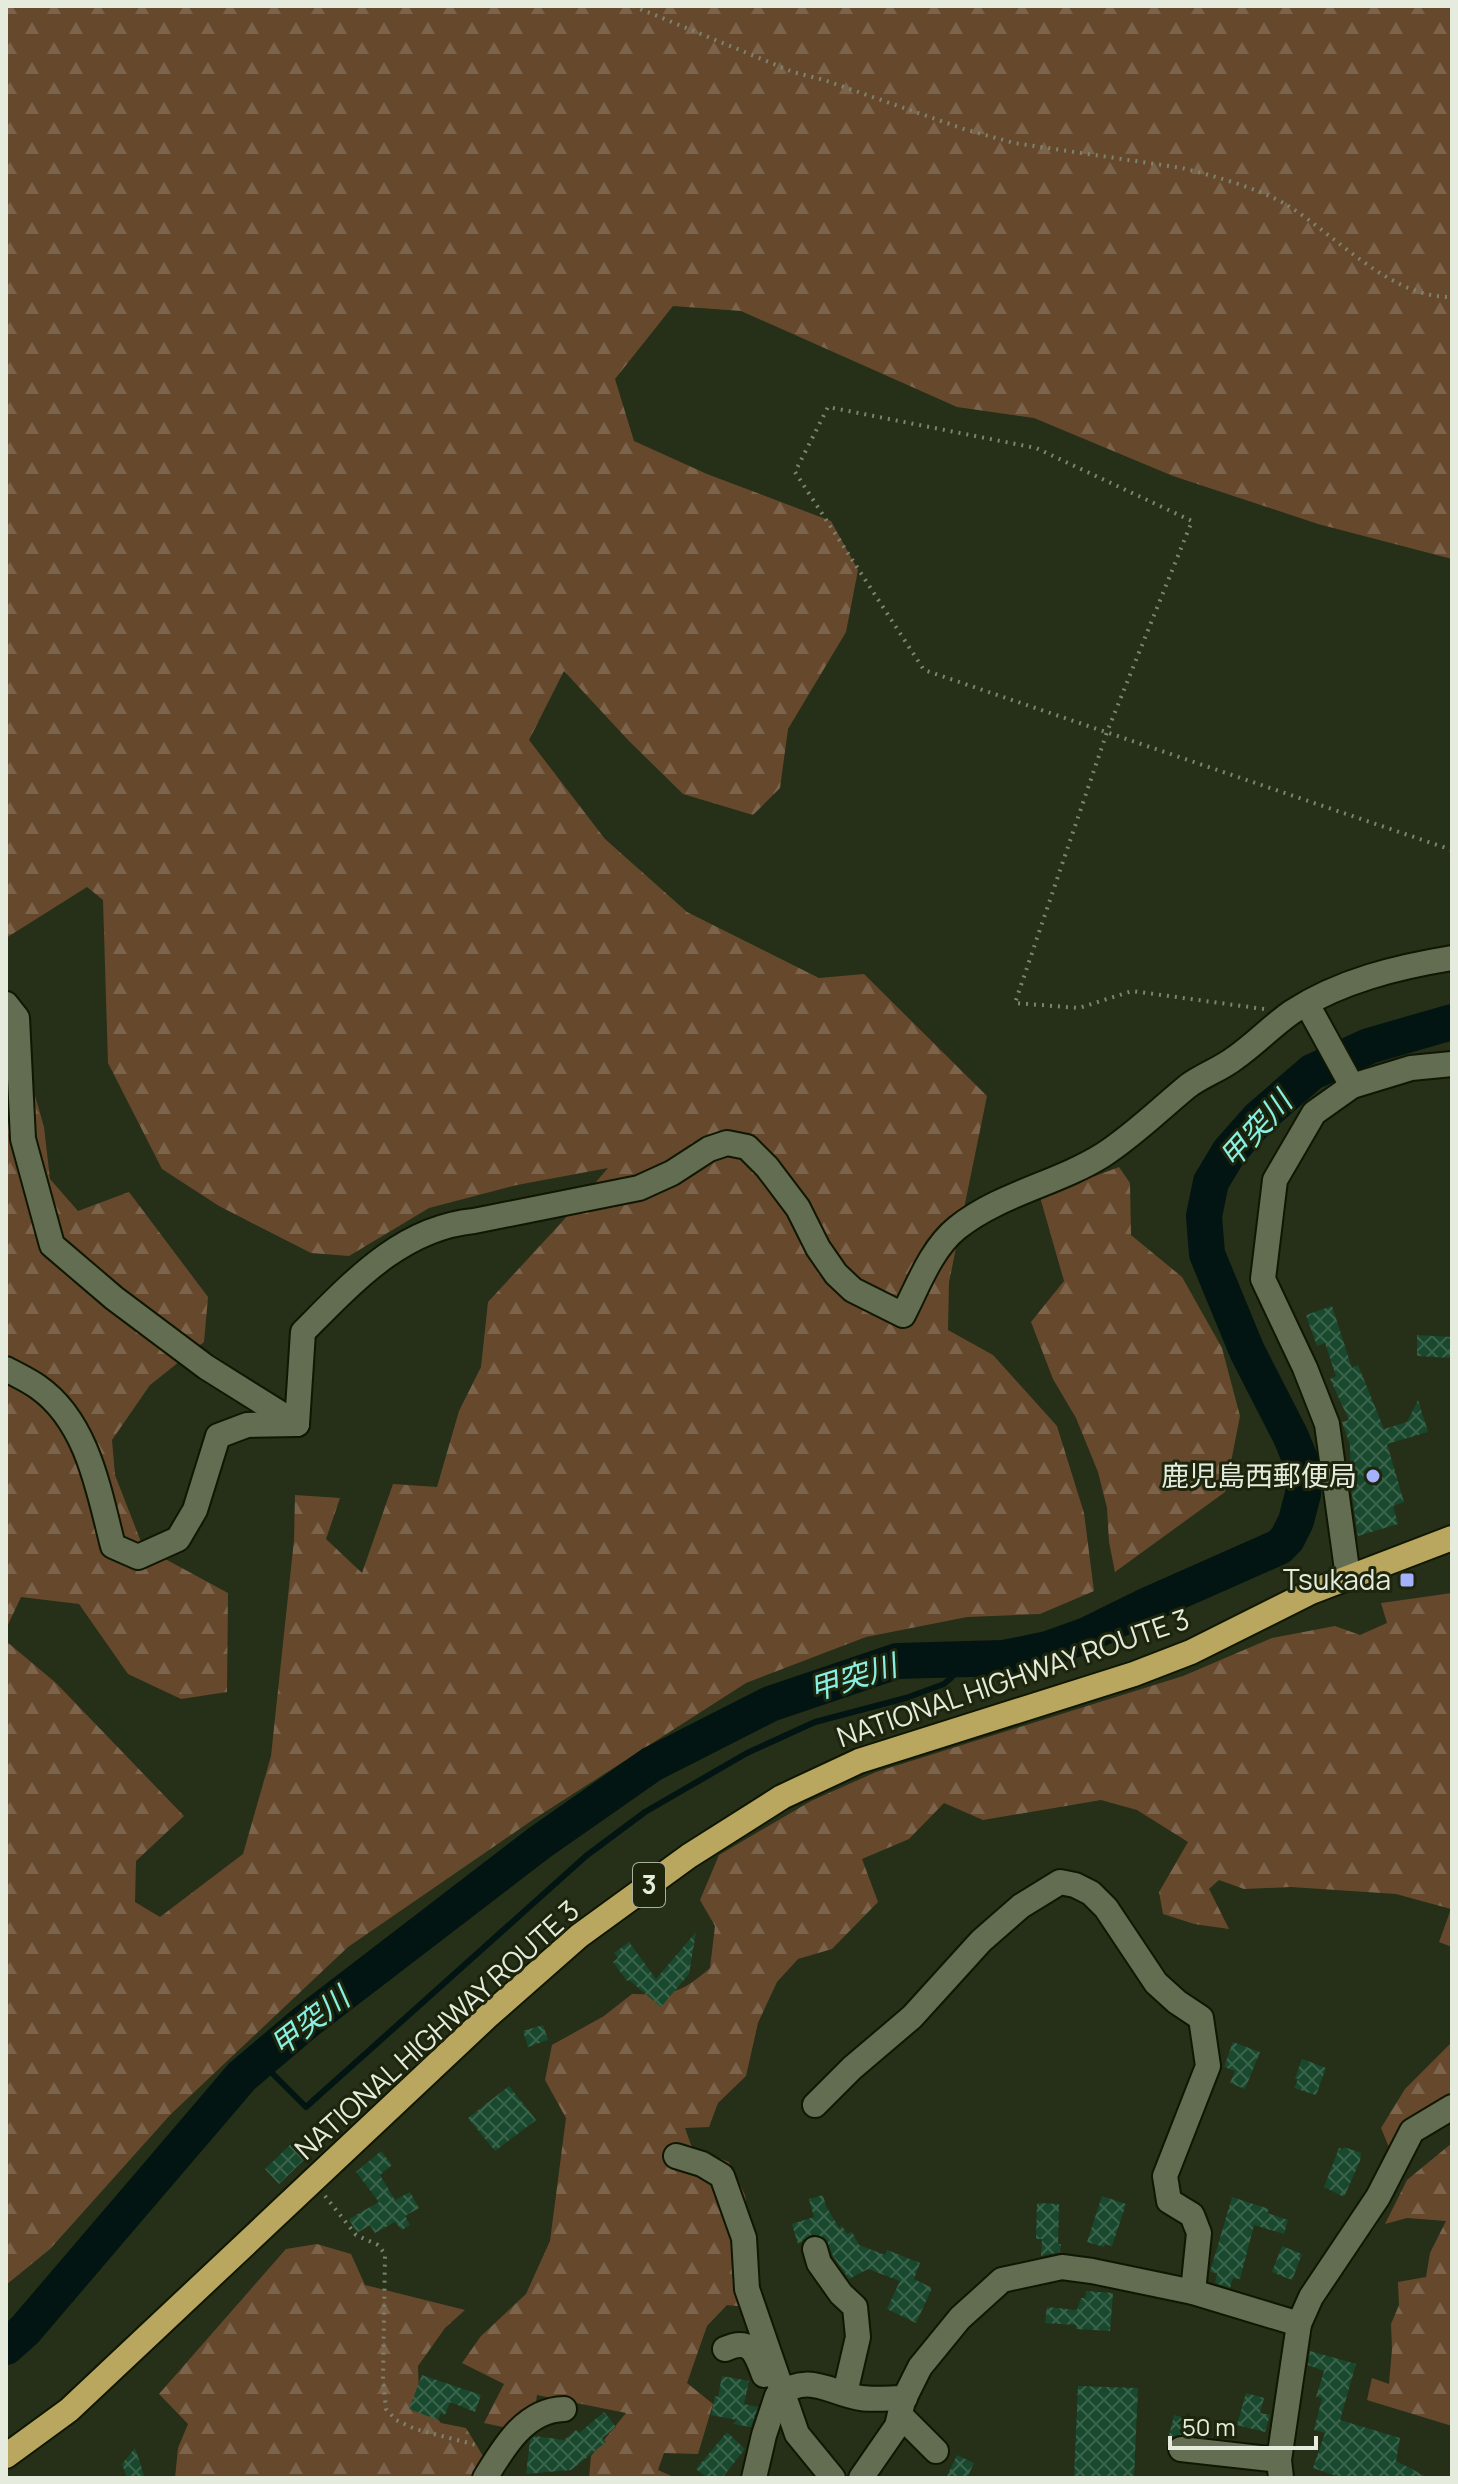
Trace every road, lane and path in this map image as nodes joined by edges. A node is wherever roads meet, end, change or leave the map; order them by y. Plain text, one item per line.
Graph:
1 (633, 6) edge
2 (1452, 297) edge
3 (1107, 732) junction
4 (1452, 850) edge
5 (1452, 958) edge
6 (6, 1004) edge
7 (1300, 1008) junction
8 (1452, 1064) edge
9 (1352, 1086) junction
10 (6, 1369) edge
11 (297, 1424) junction
12 (1452, 1538) edge
13 (1348, 1577) junction
14 (815, 2105) dead end
15 (1452, 2107) edge
16 (676, 2156) dead end
17 (314, 2182) junction
18 (815, 2249) dead end
19 (1193, 2292) junction
20 (1299, 2324) junction
21 (725, 2349) dead end
22 (845, 2393) junction
23 (780, 2394) junction
24 (902, 2406) junction
25 (564, 2409) dead end
26 (1181, 2449) dead end
27 (502, 2450) junction
28 (936, 2451) dead end
29 (6, 2456) edge
30 (1280, 2469) edge
31 (485, 2478) edge
32 (754, 2478) edge
33 (833, 2478) edge
34 (861, 2478) edge

1 - 2 path
3 - 3 path
3 - 4 path
3 - 7 path
5 - 7 street
6 - 11 street
7 - 9 street
7 - 11 street
8 - 9 street
9 - 13 street
10 - 11 street
12 - 13 highway, NATIONAL HIGHWAY ROUTE 3 / 3
13 - 17 highway, NATIONAL HIGHWAY ROUTE 3 / 3
14 - 19 street
15 - 20 street
16 - 23 street
17 - 27 path
17 - 29 highway, NATIONAL HIGHWAY ROUTE 3 / 3
18 - 22 street
19 - 20 street
19 - 24 street
20 - 30 street
21 - 23 street
22 - 23 street
22 - 24 street
23 - 32 street
23 - 33 street
24 - 28 street
24 - 34 street
25 - 27 street
26 - 30 street
27 - 31 street

